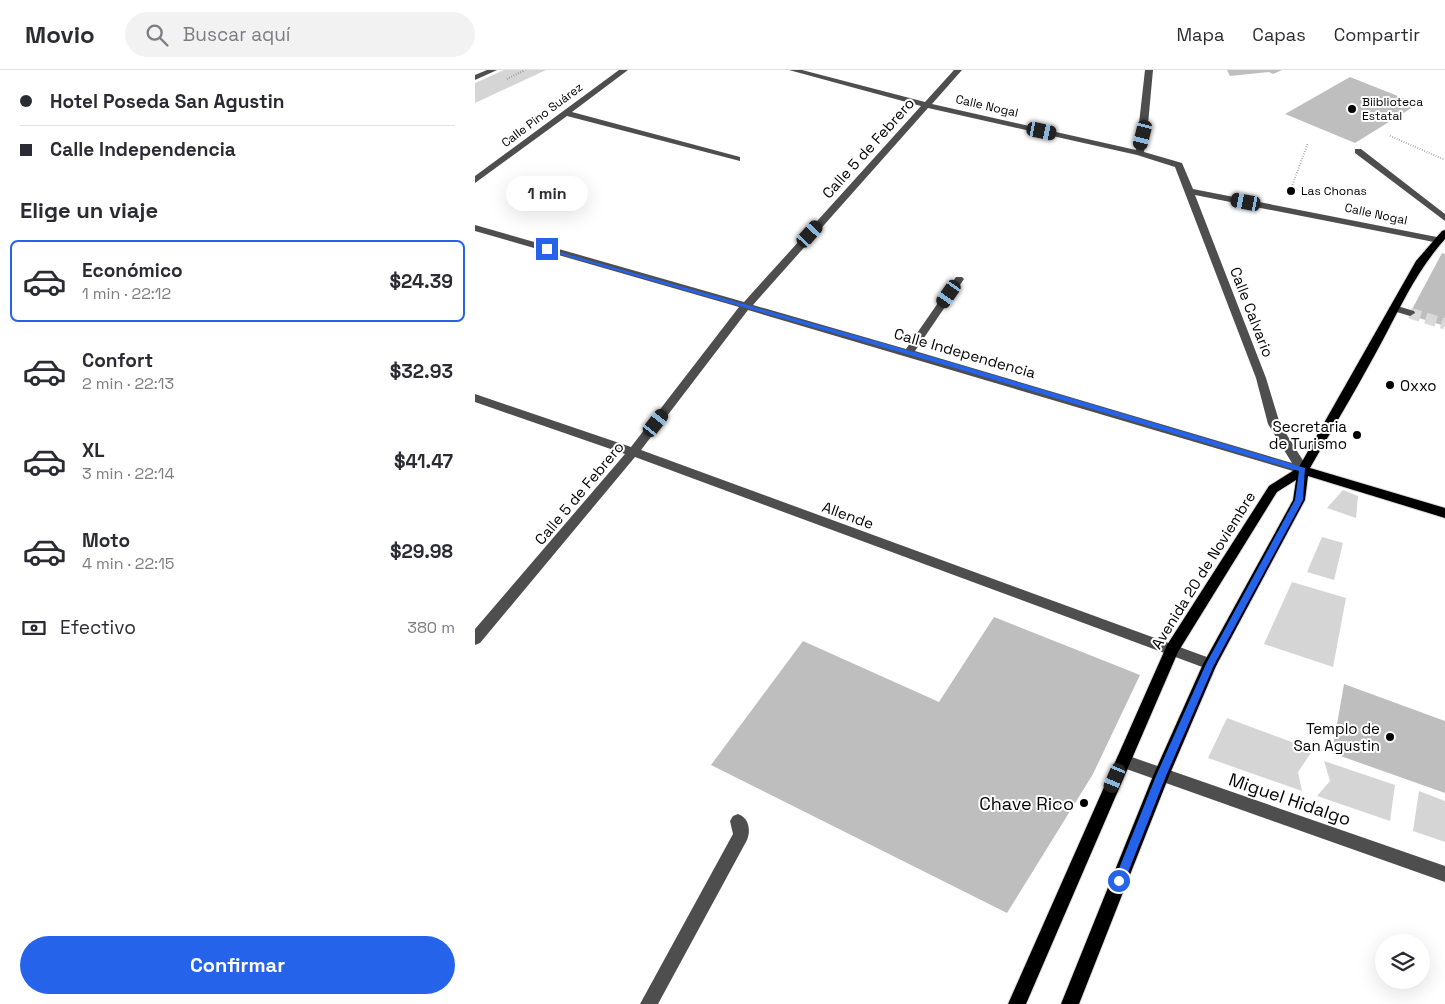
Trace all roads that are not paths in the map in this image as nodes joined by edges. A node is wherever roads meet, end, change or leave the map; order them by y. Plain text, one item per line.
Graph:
1 (493, 70) edge
2 (624, 70) edge
3 (793, 70) edge
4 (829, 70) edge
5 (958, 70) edge
6 (1149, 70) edge
7 (822, 77) junction
8 (475, 78) edge
9 (926, 105) junction
10 (565, 113) junction
11 (1359, 151) dead end
12 (1139, 153) junction
13 (737, 159) dead end
14 (1176, 162) joint
15 (475, 180) edge
16 (1190, 191) junction
17 (1445, 218) edge
18 (475, 228) edge
19 (1442, 236) edge
20 (959, 279) dead end
21 (745, 306) junction
22 (1394, 308) junction
23 (1410, 313) tunnel mouth
24 (908, 353) junction
25 (475, 398) edge
26 (633, 452) junction
27 (1303, 470) junction
28 (1445, 513) edge
29 (475, 639) edge
30 (1172, 649) junction
31 (1210, 664) junction
32 (1123, 761) junction
33 (1161, 776) junction
34 (738, 820) dead end
35 (1445, 874) edge
36 (649, 1004) edge
37 (1017, 1004) edge
38 (1070, 1004) edge

1 - 8 street
2 - 10 street, Calle Pino Suárez
3 - 7 street, Calle Nogal
4 - 7 street
5 - 9 street, Calle 5 de Febrero
6 - 12 street
7 - 9 street, Calle Nogal
9 - 12 street, Calle Nogal
9 - 21 street, Calle 5 de Febrero
10 - 13 street
10 - 15 street, Calle Pino Suárez
11 - 17 street
12 - 14 street, Calle Nogal
14 - 16 street, Calle Calvario
16 - 19 street, Calle Nogal
16 - 27 street, Calle Calvario
18 - 21 street, Calle Independencia
19 - 22 main road, Avenida 20 de Noviembre
20 - 24 street
21 - 24 street, Calle Independencia
21 - 26 street, Calle 5 de Febrero
22 - 23 street
22 - 27 main road, Avenida 20 de Noviembre
24 - 27 street, Calle Independencia
25 - 26 street, Allende
26 - 29 street, Calle 5 de Febrero
26 - 30 street, Allende
27 - 28 main road, Calle Independencia
27 - 30 main road, Avenida 20 de Noviembre
27 - 31 main road, Avenida 20 de Noviembre
30 - 31 street, Allende
30 - 32 main road, Avenida 20 de Noviembre
31 - 33 main road, Avenida 20 de Noviembre
32 - 33 street, Miguel Hidalgo
32 - 37 main road, Avenida 20 de Noviembre
33 - 35 street, Miguel Hidalgo
33 - 38 main road, Avenida 20 de Noviembre
34 - 36 street

